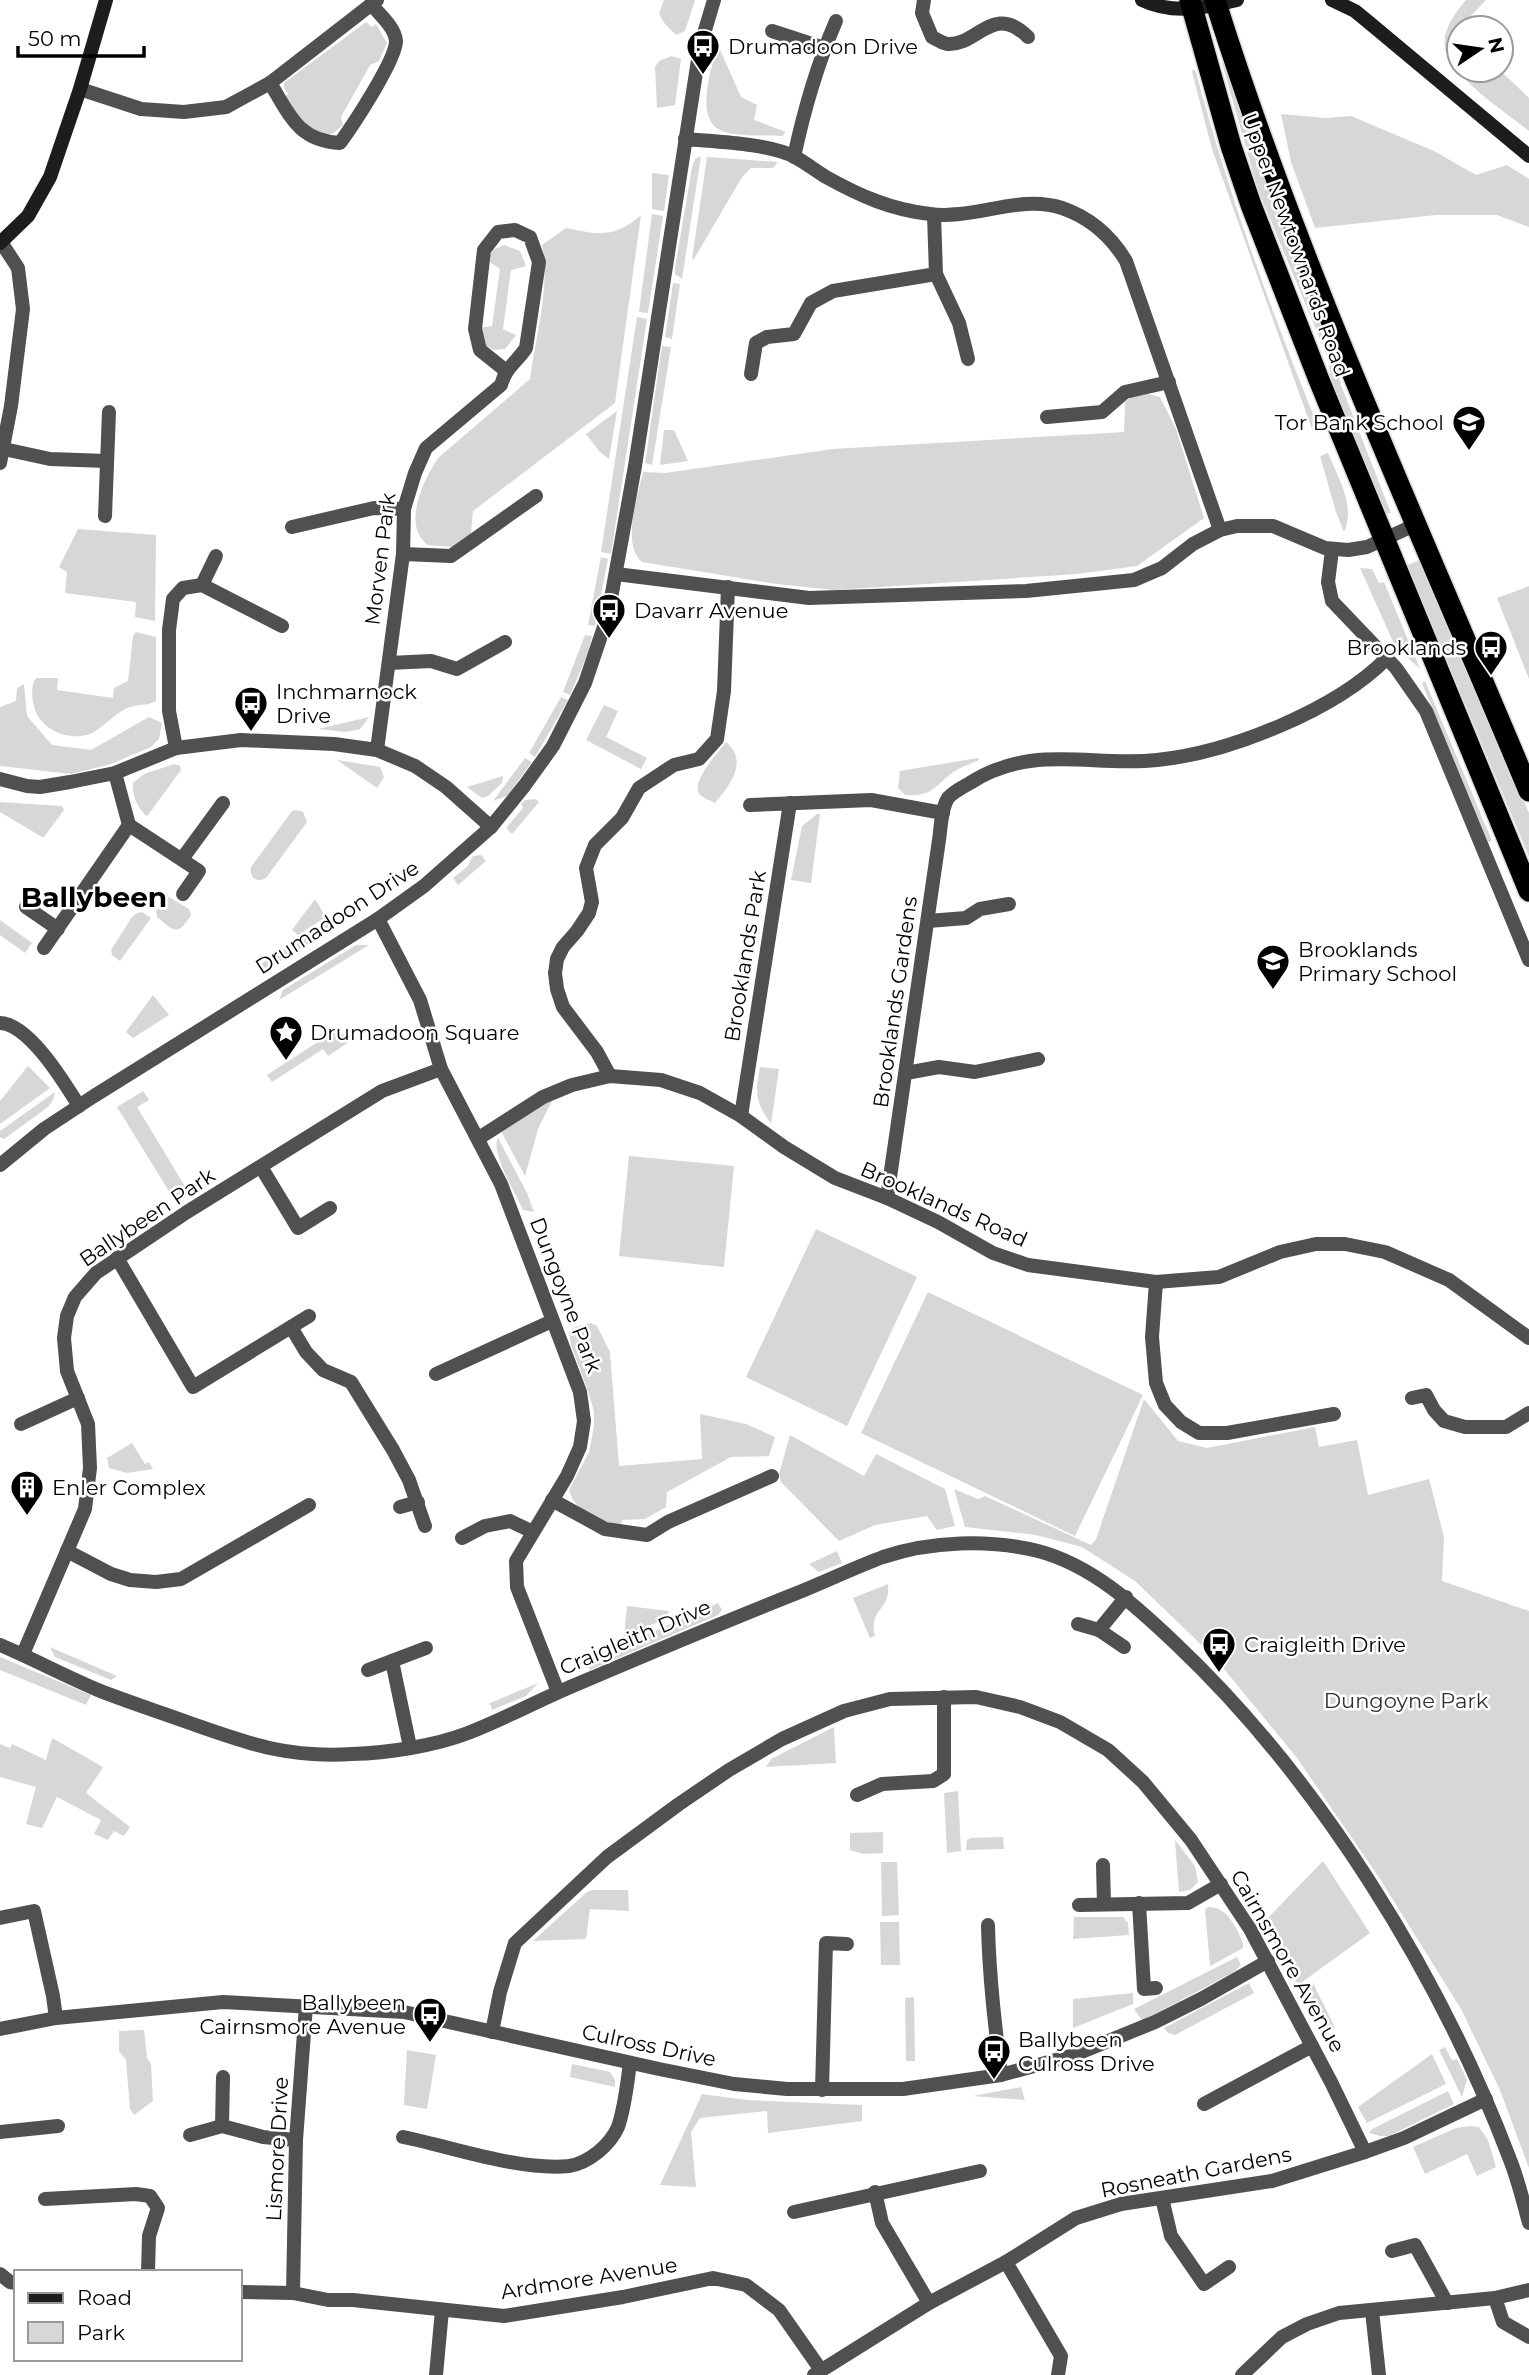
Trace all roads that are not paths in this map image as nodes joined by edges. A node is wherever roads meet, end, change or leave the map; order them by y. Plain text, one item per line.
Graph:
1 (106, 0) edge
2 (714, 0) edge
3 (924, 0) edge
4 (1142, 0) edge
5 (1237, 0) edge
6 (1332, 0) edge
7 (374, 2) edge
8 (1216, 2) edge
9 (1191, 4) edge
10 (836, 21) dead end
11 (772, 31) dead end
12 (1028, 37) dead end
13 (824, 48) junction
14 (270, 83) junction
15 (80, 89) junction
16 (685, 139) junction
17 (1529, 156) edge
18 (794, 157) junction
19 (934, 215) junction
20 (0, 243) edge
21 (936, 274) junction
22 (968, 359) dead end
23 (505, 370) junction
24 (751, 374) dead end
25 (1169, 382) junction
26 (109, 412) dead end
27 (1047, 417) dead end
28 (2, 456) edge
29 (107, 461) junction
30 (536, 496) dead end
31 (404, 509) junction
32 (105, 516) dead end
33 (1417, 524) junction
34 (292, 527) dead end
35 (1220, 530) junction
36 (1386, 539) junction
37 (1332, 550) junction
38 (403, 554) junction
39 (216, 556) dead end
40 (616, 574) junction
41 (202, 585) junction
42 (728, 587) junction
43 (282, 626) dead end
44 (505, 642) dead end
45 (1387, 659) junction
46 (388, 663) junction
47 (176, 748) junction
48 (377, 750) junction
49 (115, 773) junction
50 (0, 779) edge
51 (1529, 790) edge
52 (223, 803) dead end
53 (790, 803) junction
54 (750, 805) dead end
55 (943, 813) junction
56 (129, 825) junction
57 (491, 827) junction
58 (182, 859) junction
59 (1529, 891) edge
60 (183, 894) dead end
61 (1009, 904) dead end
62 (26, 907) dead end
63 (378, 919) junction
64 (928, 921) junction
65 (58, 929) junction
66 (44, 948) dead end
67 (1529, 960) edge
68 (0, 1023) edge
69 (1038, 1059) dead end
70 (441, 1069) junction
71 (906, 1073) junction
72 (610, 1076) junction
73 (79, 1105) junction
74 (741, 1116) junction
75 (479, 1138) junction
76 (0, 1165) edge
77 (261, 1167) junction
78 (887, 1198) junction
79 (330, 1208) dead end
80 (117, 1258) junction
81 (1156, 1282) junction
82 (309, 1316) dead end
83 (552, 1321) junction
84 (291, 1327) junction
85 (1529, 1338) edge
86 (436, 1374) dead end
87 (78, 1398) junction
88 (1412, 1398) dead end
89 (1529, 1413) edge
90 (1334, 1414) dead end
91 (21, 1424) dead end
92 (772, 1476) dead end
93 (552, 1500) junction
94 (418, 1502) junction
95 (309, 1505) dead end
96 (400, 1507) dead end
97 (425, 1526) dead end
98 (533, 1532) junction
99 (462, 1538) dead end
100 (67, 1551) junction
101 (1126, 1597) junction
102 (1078, 1624) dead end
103 (1099, 1630) junction
104 (0, 1645) edge
105 (1124, 1647) dead end
106 (426, 1648) dead end
107 (23, 1654) junction
108 (392, 1661) junction
109 (368, 1670) dead end
110 (558, 1692) junction
111 (944, 1697) junction
112 (410, 1747) junction
113 (857, 1795) dead end
114 (1103, 1865) dead end
115 (1221, 1884) junction
116 (1139, 1903) junction
117 (1104, 1904) junction
118 (1079, 1905) dead end
119 (0, 1918) edge
120 (988, 1925) dead end
121 (847, 1944) dead end
122 (1268, 1961) junction
123 (1156, 1988) dead end
124 (306, 2006) junction
125 (55, 2018) junction
126 (0, 2029) edge
127 (492, 2032) junction
128 (1312, 2046) junction
129 (630, 2063) junction
130 (1001, 2075) junction
131 (223, 2077) dead end
132 (822, 2090) junction
133 (1486, 2099) junction
134 (1204, 2104) dead end
135 (58, 2126) dead end
136 (222, 2126) junction
137 (0, 2132) edge
138 (190, 2135) dead end
139 (403, 2137) dead end
140 (296, 2140) junction
141 (1365, 2152) junction
142 (979, 2171) dead end
143 (875, 2192) junction
144 (1162, 2198) junction
145 (44, 2199) dead end
146 (794, 2212) dead end
147 (1529, 2223) edge
148 (1392, 2251) dead end
149 (1006, 2262) junction
150 (1229, 2267) dead end
151 (148, 2270) edge
152 (1529, 2290) edge
153 (242, 2292) edge
154 (293, 2293) junction
155 (1495, 2298) junction
156 (929, 2303) junction
157 (1447, 2303) junction
158 (442, 2309) junction
159 (1371, 2311) junction
160 (1529, 2337) edge
161 (817, 2372) edge
162 (436, 2375) edge
163 (1058, 2375) edge
164 (1242, 2375) edge
165 (1379, 2375) edge

1 - 15 street
2 - 16 street, Drumadoon Drive
3 - 12 street
4 - 9 street
5 - 8 street
6 - 17 street
7 - 14 street
7 - 14 street
8 - 9 street
8 - 33 highway, Upper Newtownards Road
9 - 36 highway, Upper Newtownards Road
10 - 13 street
11 - 13 street
13 - 18 street
14 - 15 street
15 - 20 street
16 - 18 street
16 - 40 street, Drumadoon Drive
18 - 19 street
19 - 21 street
19 - 25 street
20 - 28 street
21 - 22 street
21 - 24 street
23 - 23 street, Morven Park
23 - 31 street, Morven Park
25 - 27 street
25 - 35 street
26 - 29 street
28 - 29 street
29 - 32 street
30 - 38 street
31 - 34 street
31 - 38 street, Morven Park
33 - 36 street
33 - 51 highway, Upper Newtownards Road
35 - 37 street
35 - 42 street
36 - 37 street
36 - 59 highway, Upper Newtownards Road
37 - 45 street
38 - 46 street, Morven Park
39 - 41 street
40 - 42 street
40 - 57 street, Drumadoon Drive
41 - 43 street
41 - 47 street
42 - 72 street
44 - 46 street
45 - 55 street
45 - 67 street
46 - 48 street, Morven Park
47 - 48 street
47 - 49 street
48 - 57 street
49 - 50 street
49 - 56 street
52 - 58 street
53 - 54 street
53 - 55 street
53 - 74 street, Brooklands Park
55 - 64 street, Brooklands Gardens
56 - 58 street
56 - 65 street
57 - 63 street, Drumadoon Drive
58 - 60 street
61 - 64 street
62 - 65 street
63 - 70 street, Dungoyne Park
63 - 73 street, Drumadoon Drive
64 - 71 street, Brooklands Gardens
65 - 66 street
68 - 73 street
69 - 71 street
70 - 75 street, Dungoyne Park
70 - 77 street, Ballybeen Park
71 - 78 street, Brooklands Gardens
72 - 74 street, Brooklands Road
72 - 75 street, Brooklands Road
73 - 76 street, Drumadoon Drive
74 - 78 street, Brooklands Road
75 - 83 street, Dungoyne Park
77 - 79 street
77 - 80 street, Ballybeen Park
78 - 81 street, Brooklands Road
80 - 84 street
80 - 87 street, Ballybeen Park
81 - 85 street, Brooklands Road
81 - 90 street
82 - 84 street
83 - 86 street
83 - 93 street, Dungoyne Park
84 - 94 street
87 - 91 street
87 - 100 street, Ballybeen Park
88 - 89 street
92 - 93 street
93 - 98 street, Dungoyne Park
94 - 96 street
94 - 97 street
95 - 100 street
98 - 99 street
98 - 110 street, Dungoyne Park
100 - 107 street, Ballybeen Park
101 - 103 street
101 - 110 street, Craigleith Drive
101 - 133 street, Craigleith Drive
102 - 103 street
103 - 105 street
104 - 107 street, Craigleith Drive
106 - 108 street
107 - 112 street, Craigleith Drive
108 - 109 street
108 - 112 street
110 - 112 street, Craigleith Drive
111 - 113 street
111 - 115 street, Cairnsmore Avenue
111 - 127 street, Cairnsmore Avenue
114 - 117 street
115 - 116 street
115 - 122 street, Cairnsmore Avenue
116 - 117 street
116 - 123 street
117 - 118 street
119 - 125 street
120 - 130 street
121 - 132 street
122 - 128 street, Cairnsmore Avenue
122 - 130 street, Culross Drive
124 - 125 street, Culross Drive
124 - 127 street, Culross Drive
124 - 140 street, Lismore Drive
125 - 126 street, Culross Drive
127 - 129 street, Culross Drive
128 - 134 street
128 - 141 street, Cairnsmore Avenue
129 - 132 street, Culross Drive
129 - 139 street
130 - 132 street, Culross Drive
131 - 136 street
133 - 141 street
133 - 147 street, Craigleith Drive
135 - 137 street
136 - 138 street
136 - 140 street
140 - 154 street, Lismore Drive
141 - 144 street, Rosneath Gardens
142 - 143 street
143 - 146 street
143 - 156 street
144 - 149 street, Rosneath Gardens
144 - 150 street
145 - 151 street
148 - 157 street
149 - 156 street, Rosneath Gardens
149 - 163 street
152 - 155 street
153 - 154 street, Ardmore Avenue
154 - 158 street, Ardmore Avenue
155 - 157 street
155 - 160 street
156 - 161 street, Rosneath Gardens
157 - 159 street
158 - 161 street, Ardmore Avenue
158 - 162 street
159 - 164 street
159 - 165 street

